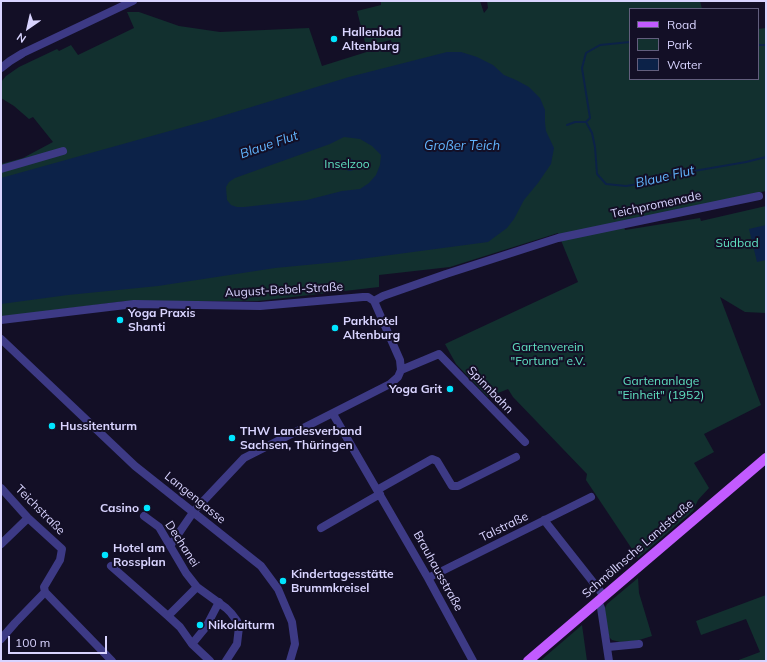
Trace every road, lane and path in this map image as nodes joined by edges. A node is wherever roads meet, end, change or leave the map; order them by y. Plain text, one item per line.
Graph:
1 (133, 1) edge
2 (1, 68) edge
3 (63, 151) dead end
4 (1, 169) edge
5 (759, 196) dead end
6 (374, 301) junction
7 (1, 320) edge
8 (1, 339) edge
9 (401, 370) junction
10 (334, 414) junction
11 (525, 442) dead end
12 (516, 457) dead end
13 (766, 458) edge
14 (1, 488) edge
15 (378, 492) junction
16 (591, 497) dead end
17 (194, 511) junction
18 (144, 516) dead end
19 (28, 518) junction
20 (544, 520) junction
21 (321, 528) dead end
22 (1, 544) edge
23 (170, 546) junction
24 (110, 566) dead end
25 (428, 578) junction
26 (197, 587) junction
27 (45, 592) junction
28 (601, 599) junction
29 (219, 602) junction
30 (168, 616) junction
31 (1, 639) edge
32 (192, 644) junction
33 (639, 644) dead end
34 (608, 648) junction
35 (110, 660) edge
36 (210, 661) edge
37 (226, 661) edge
38 (290, 661) edge
39 (473, 661) edge
40 (528, 661) edge
41 (609, 661) edge

1 - 2 street
3 - 4 street
5 - 6 street, Teichpromenade
6 - 7 street, August-Bebel-Straße
6 - 9 street
8 - 17 street, Langengasse
9 - 10 street
9 - 11 street, Spinnbahn
10 - 15 street, Brauhausstraße
10 - 17 street
12 - 15 street
13 - 28 main road, Schmöllnsche Landstraße
14 - 19 street, Teichstraße
15 - 21 street
15 - 25 street, Brauhausstraße
16 - 20 street, Talstraße
17 - 23 street
17 - 38 street, Langengasse
18 - 23 street, Dechanei
19 - 22 street
19 - 27 street, Teichstraße
20 - 25 street, Talstraße
20 - 28 street
23 - 26 street, Dechanei
24 - 30 street
25 - 39 street, Brauhausstraße
26 - 29 street, Dechanei
26 - 30 street
27 - 31 street
27 - 35 street
28 - 34 street
28 - 40 main road, Schmöllnsche Landstraße
29 - 32 street
29 - 37 street, Dechanei
30 - 32 street
32 - 36 street
33 - 34 street
34 - 41 street

